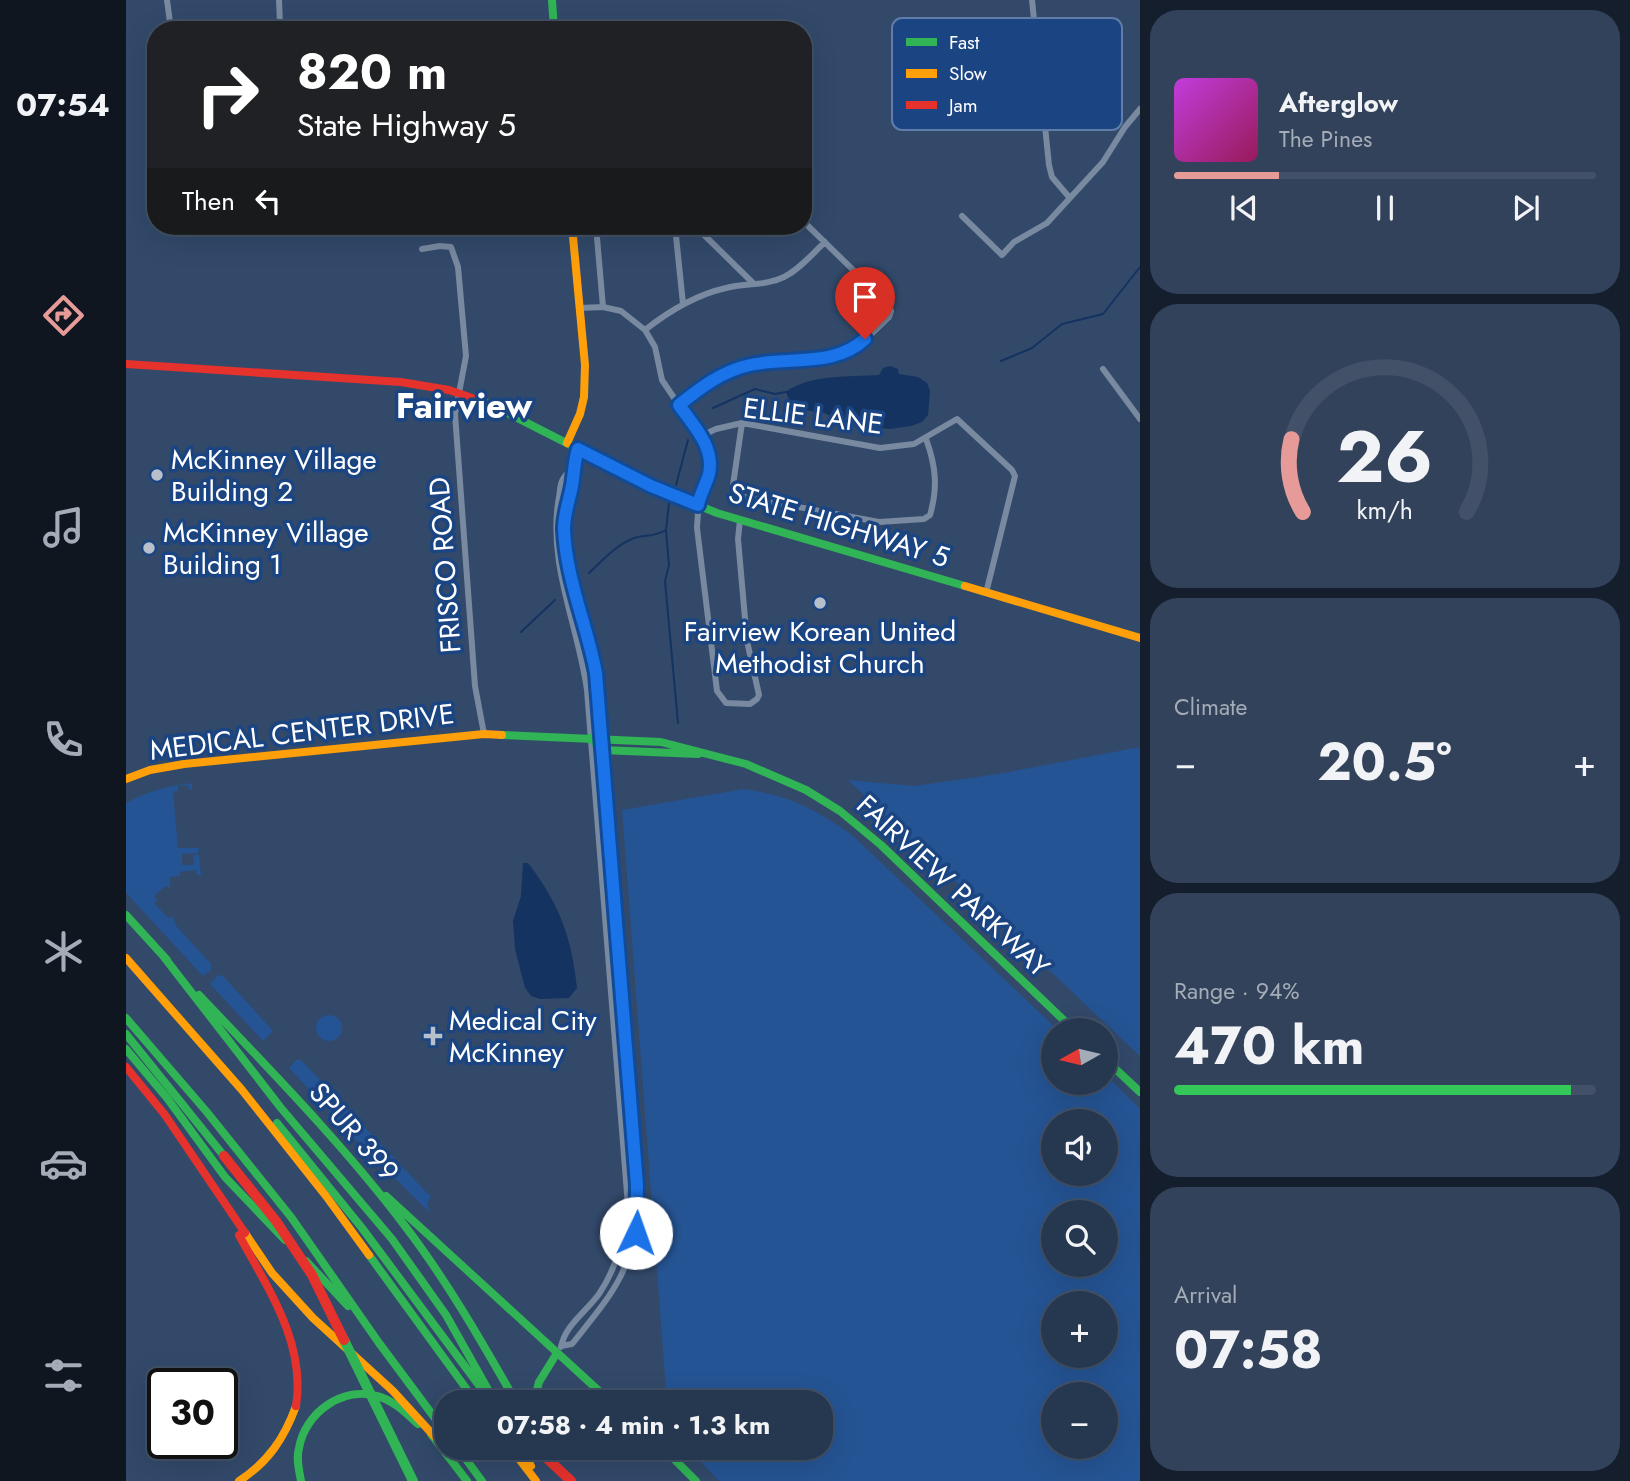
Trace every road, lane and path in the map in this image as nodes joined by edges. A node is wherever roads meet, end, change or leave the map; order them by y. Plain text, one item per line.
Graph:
1 (167, 0) edge
2 (279, 0) edge
3 (552, 0) edge
4 (1032, 0) edge
5 (1034, 18) edge
6 (170, 21) edge
7 (280, 21) edge
8 (553, 21) edge
9 (1140, 109) edge
10 (1045, 130) edge
11 (1069, 197) junction
12 (962, 216) dead end
13 (812, 230) edge
14 (573, 235) edge
15 (597, 235) edge
16 (676, 235) edge
17 (704, 235) edge
18 (825, 242) junction
19 (422, 249) dead end
20 (754, 284) junction
21 (682, 304) junction
22 (603, 307) junction
23 (580, 308) junction
24 (645, 330) junction
25 (126, 364) edge
26 (1103, 369) dead end
27 (460, 393) junction
28 (679, 405) junction
29 (1140, 419) edge
30 (742, 423) junction
31 (701, 436) junction
32 (926, 439) junction
33 (572, 446) junction
34 (572, 468) junction
35 (698, 505) junction
36 (740, 520) junction
37 (986, 593) junction
38 (578, 603) junction
39 (568, 605) junction
40 (1140, 638) edge
41 (484, 734) junction
42 (598, 742) junction
43 (126, 779) edge
44 (611, 863) junction
45 (600, 864) junction
46 (126, 915) edge
47 (164, 957) junction
48 (126, 958) edge
49 (126, 1018) edge
50 (1061, 1018) edge
51 (624, 1023) junction
52 (613, 1024) junction
53 (126, 1034) edge
54 (126, 1049) edge
55 (126, 1066) edge
56 (1118, 1071) edge
57 (242, 1090) junction
58 (1140, 1092) edge
59 (360, 1173) junction
60 (224, 1205) junction
61 (628, 1206) junction
62 (638, 1207) junction
63 (379, 1343) junction
64 (559, 1350) junction
65 (467, 1390) edge
66 (484, 1390) edge
67 (487, 1390) edge
68 (510, 1390) edge
69 (536, 1390) edge
70 (599, 1390) edge
71 (434, 1426) edge
72 (434, 1429) edge
73 (434, 1431) edge
74 (455, 1460) edge
75 (467, 1460) edge
76 (520, 1460) edge
77 (527, 1460) edge
78 (548, 1460) edge
79 (551, 1460) edge
80 (675, 1460) edge
81 (239, 1481) edge
82 (301, 1481) edge
83 (413, 1481) edge
84 (467, 1481) edge
85 (482, 1481) edge
86 (537, 1481) edge
87 (561, 1481) edge
88 (571, 1481) edge
89 (696, 1481) edge

1 - 6 street
2 - 7 street
3 - 8 main road
4 - 5 street
9 - 11 street
10 - 11 street
11 - 12 street
13 - 18 street
14 - 23 main road
15 - 22 street
16 - 21 street
17 - 20 street
18 - 20 street
18 - 28 street
19 - 27 street, FRISCO ROAD
20 - 21 street
21 - 24 street
22 - 23 street
22 - 24 street
23 - 33 main road
24 - 28 street
25 - 27 main road, STATE HIGHWAY 5
26 - 29 street
27 - 33 main road, STATE HIGHWAY 5
27 - 41 street, FRISCO ROAD
28 - 31 street
30 - 31 street, ELLIE LANE
30 - 32 street, ELLIE LANE
30 - 32 street
31 - 35 street
32 - 37 street, ELLIE LANE
33 - 34 street
33 - 35 main road, STATE HIGHWAY 5
34 - 38 street
34 - 39 street
35 - 36 main road, STATE HIGHWAY 5
35 - 36 street
36 - 37 main road, STATE HIGHWAY 5
37 - 40 main road, STATE HIGHWAY 5
38 - 39 street
38 - 42 street
39 - 42 street
41 - 42 main road, FAIRVIEW PARKWAY
41 - 43 main road, MEDICAL CENTER DRIVE
42 - 44 street
42 - 45 street
42 - 50 main road, FAIRVIEW PARKWAY
44 - 45 street
44 - 51 street
45 - 52 street
46 - 47 main road, SPUR 399
47 - 59 main road, SPUR 399
47 - 67 main road
48 - 57 main road
49 - 63 main road
51 - 52 street
51 - 62 street
52 - 61 street
53 - 83 main road, bridge
54 - 63 main road
55 - 60 main road
56 - 58 main road
57 - 65 main road
57 - 66 main road
59 - 64 main road
59 - 68 main road, SPUR 399
60 - 72 main road
60 - 81 main road
61 - 62 street
61 - 64 street
62 - 64 street
63 - 71 main road
64 - 69 main road
64 - 70 main road
73 - 82 main road
74 - 84 main road
75 - 85 main road
76 - 86 main road
77 - 86 main road
78 - 87 main road
79 - 88 main road, bridge
80 - 89 main road

